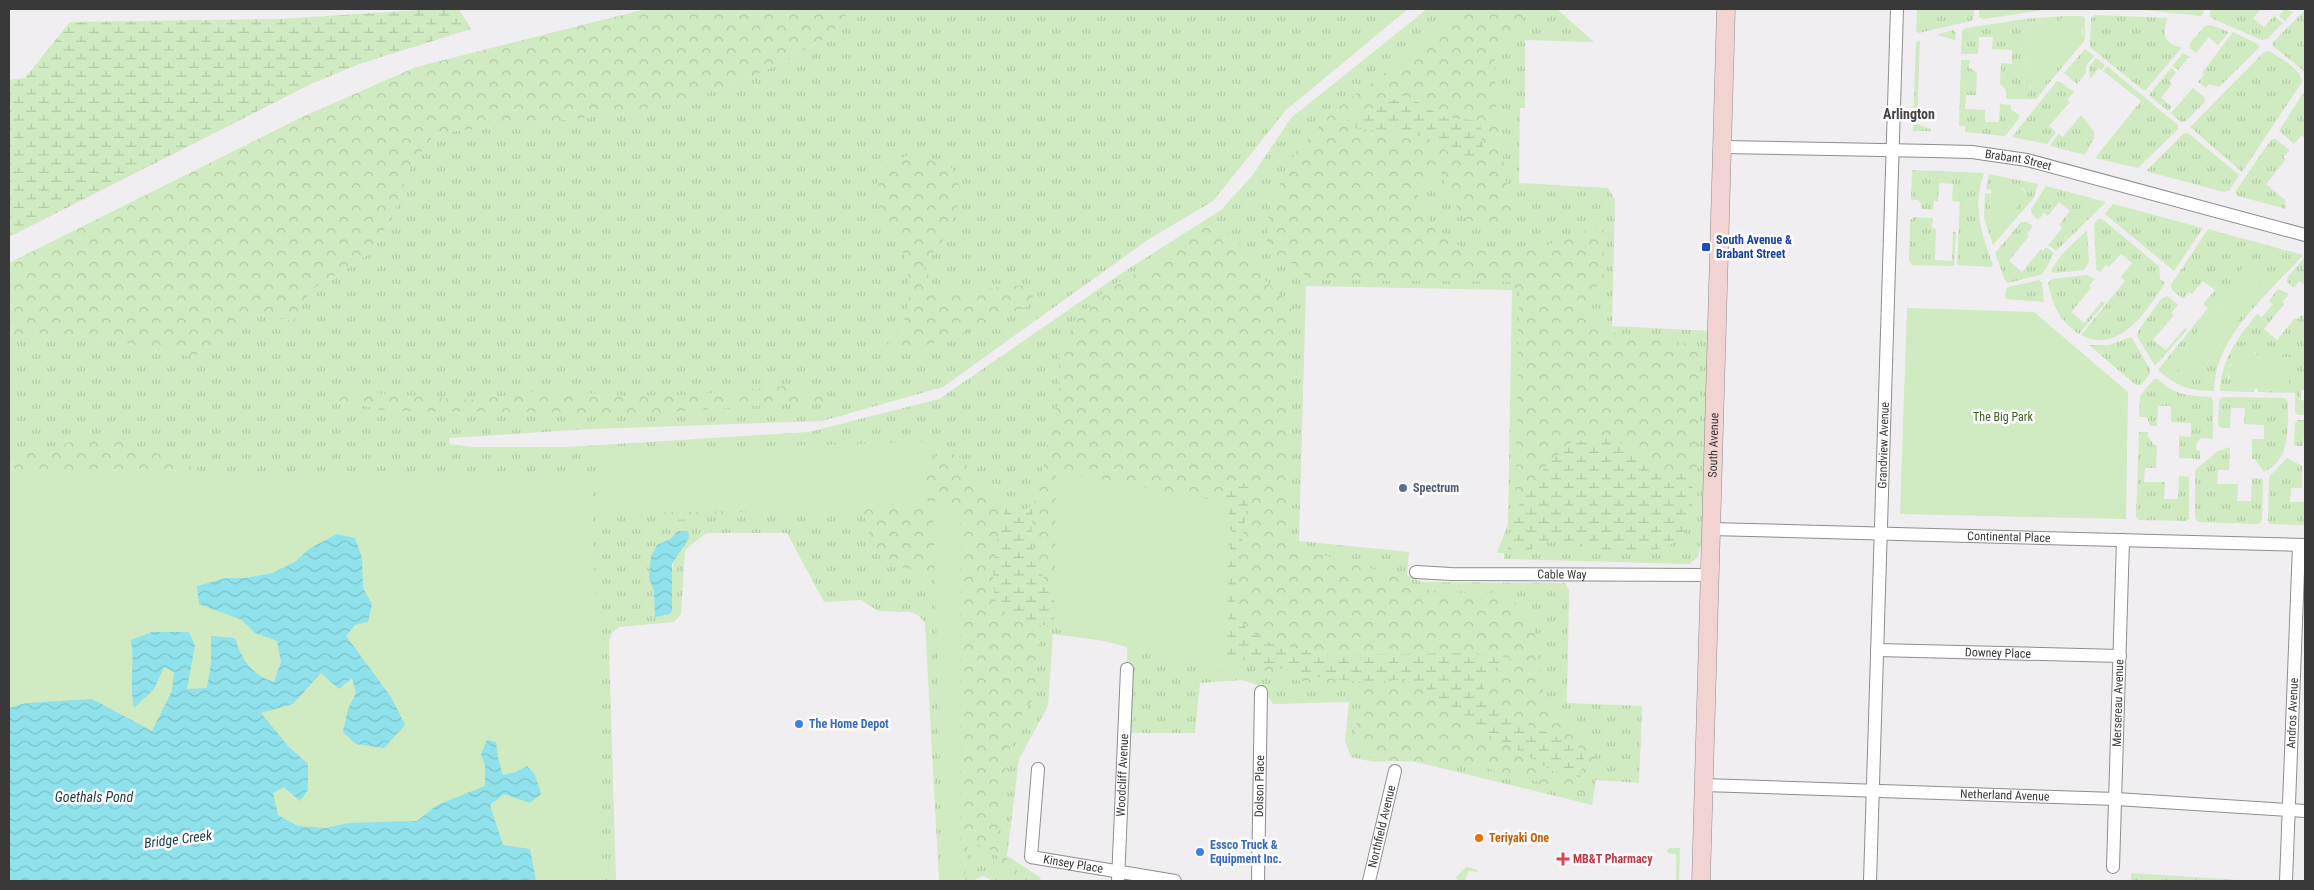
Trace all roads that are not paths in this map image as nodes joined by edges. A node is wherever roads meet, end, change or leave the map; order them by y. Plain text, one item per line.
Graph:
1 (1726, 9) edge
2 (1897, 9) edge
3 (1723, 147) junction
4 (1893, 150) junction
5 (2305, 235) edge
6 (1711, 529) junction
7 (1880, 533) junction
8 (2123, 540) junction
9 (2302, 545) edge
10 (1416, 572) dead end
11 (1709, 575) junction
12 (1877, 650) junction
13 (2120, 656) junction
14 (1127, 669) dead end
15 (1261, 692) dead end
16 (1038, 769) dead end
17 (1396, 771) dead end
18 (1704, 785) junction
19 (1872, 790) junction
20 (2116, 799) junction
21 (2288, 809) junction
22 (2305, 810) edge
23 (2113, 868) dead end
24 (1118, 876) edge
25 (1174, 881) edge
26 (1258, 881) edge
27 (1369, 881) edge
28 (1702, 881) edge
29 (1870, 881) edge
30 (2286, 881) edge

1 - 3 street, South Avenue
2 - 4 street, Grandview Avenue
3 - 4 street, Brabant Street
3 - 6 street, South Avenue
4 - 5 street, Brabant Street
4 - 7 street, Grandview Avenue
6 - 7 street, Continental Place
6 - 11 street, South Avenue
7 - 8 street, Continental Place
7 - 12 street, Grandview Avenue
8 - 9 street, Continental Place
8 - 13 street, Mersereau Avenue
9 - 21 street, Andros Avenue
10 - 11 street, Cable Way
11 - 18 street, South Avenue
12 - 13 street, Downey Place
12 - 19 street, Grandview Avenue
13 - 20 street, Mersereau Avenue
14 - 24 street, Woodcliff Avenue
15 - 26 street, Dolson Place
16 - 24 street, Kinsey Place
17 - 27 street, Northfield Avenue
18 - 19 street, Netherland Avenue
18 - 28 street, South Avenue
19 - 20 street, Netherland Avenue
19 - 29 street, Grandview Avenue
20 - 21 street, Netherland Avenue
20 - 23 street, Mersereau Avenue
21 - 22 street, Netherland Avenue
21 - 30 street, Andros Avenue
24 - 25 street, Kinsey Place

